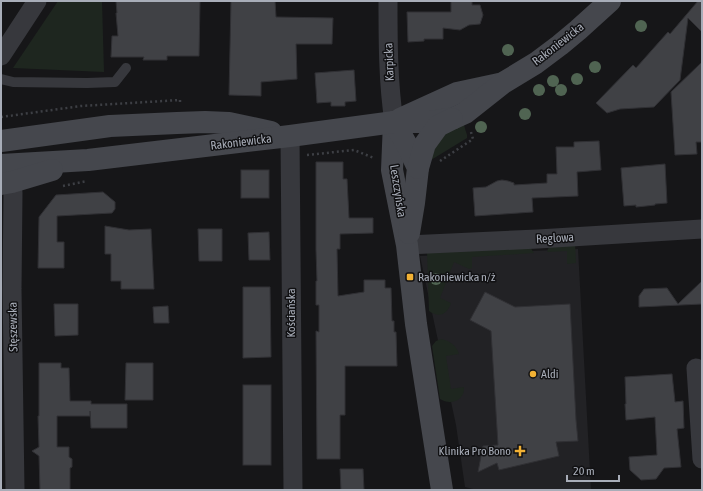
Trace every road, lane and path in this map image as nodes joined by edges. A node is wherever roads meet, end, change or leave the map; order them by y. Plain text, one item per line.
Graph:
1 (37, 1) edge
2 (388, 1) edge
3 (610, 1) edge
4 (1, 56) edge
5 (126, 68) dead end
6 (1, 79) edge
7 (503, 83) junction
8 (454, 118) junction
9 (394, 122) junction
10 (10, 140) edge
11 (290, 147) junction
12 (418, 168) junction
13 (392, 170) junction
14 (88, 171) junction
15 (6, 174) edge
16 (58, 187) dead end
17 (702, 229) edge
18 (407, 245) junction
19 (7, 289) edge
20 (696, 368) dead end
21 (702, 459) edge
22 (15, 490) edge
23 (293, 490) edge
24 (442, 490) edge

1 - 4 street
2 - 9 street, Karpicka
3 - 7 street, Rakoniewicka
5 - 6 lane
7 - 8 street, Rakoniewicka
7 - 9 street, Rakoniewicka
8 - 9 street, Rakoniewicka
8 - 12 street
9 - 11 street, Rakoniewicka
9 - 12 street, Leszczyńska
9 - 13 street, Leszczyńska
10 - 11 street
11 - 13 path
11 - 14 street, Rakoniewicka
11 - 23 street, Kościańska
12 - 18 street, Leszczyńska
13 - 18 street, Leszczyńska
14 - 15 street, Rakoniewicka
14 - 16 path
15 - 19 street, Stęszewska
17 - 18 street, Reglowa
18 - 24 street, Leszczyńska
19 - 22 street, Stęszewska
20 - 21 street

